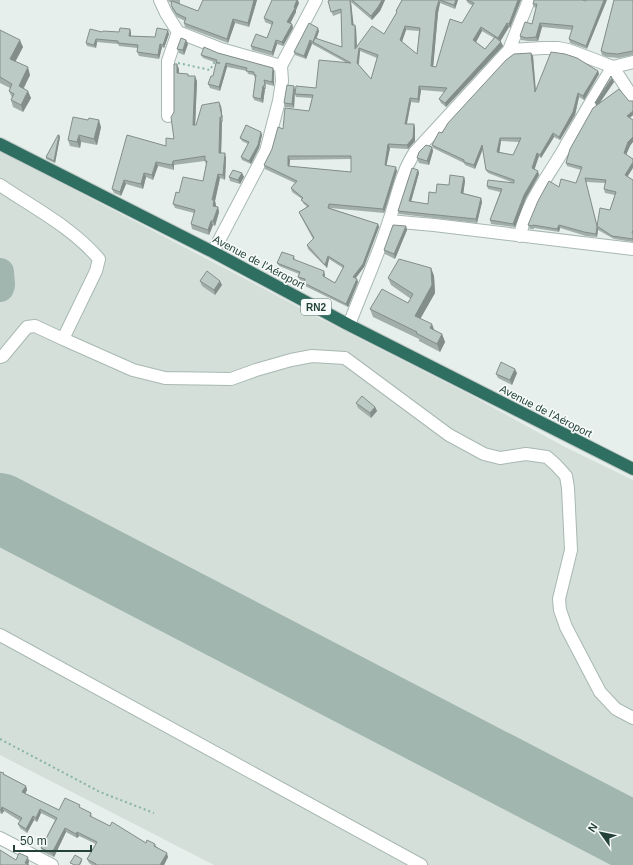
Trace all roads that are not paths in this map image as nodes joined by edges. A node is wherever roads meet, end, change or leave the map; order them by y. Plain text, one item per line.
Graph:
1 (160, 0) edge
2 (316, 0) edge
3 (529, 0) edge
4 (178, 32) junction
5 (509, 50) junction
6 (633, 62) edge
7 (281, 66) junction
8 (613, 67) junction
9 (633, 98) edge
10 (168, 116) dead end
11 (0, 144) edge
12 (0, 185) edge
13 (389, 222) junction
14 (520, 236) junction
15 (633, 249) edge
16 (213, 252) junction
17 (349, 325) junction
18 (63, 339) junction
19 (0, 357) edge
20 (633, 469) edge
21 (0, 635) edge
22 (633, 718) edge
23 (0, 838) edge
24 (52, 865) edge
25 (421, 865) edge

1 - 4 street
2 - 7 street
3 - 5 street
4 - 7 street
4 - 10 street
5 - 8 street
5 - 13 street
6 - 8 street
7 - 16 street
8 - 9 street
8 - 14 street
11 - 16 highway, Avenue de l'Aéroport / RN2
12 - 18 street
13 - 14 street
13 - 17 street
14 - 15 street
16 - 17 highway, Avenue de l'Aéroport / RN2
17 - 20 highway, Avenue de l'Aéroport / RN2
18 - 19 street
18 - 22 street
21 - 25 street
23 - 24 street

